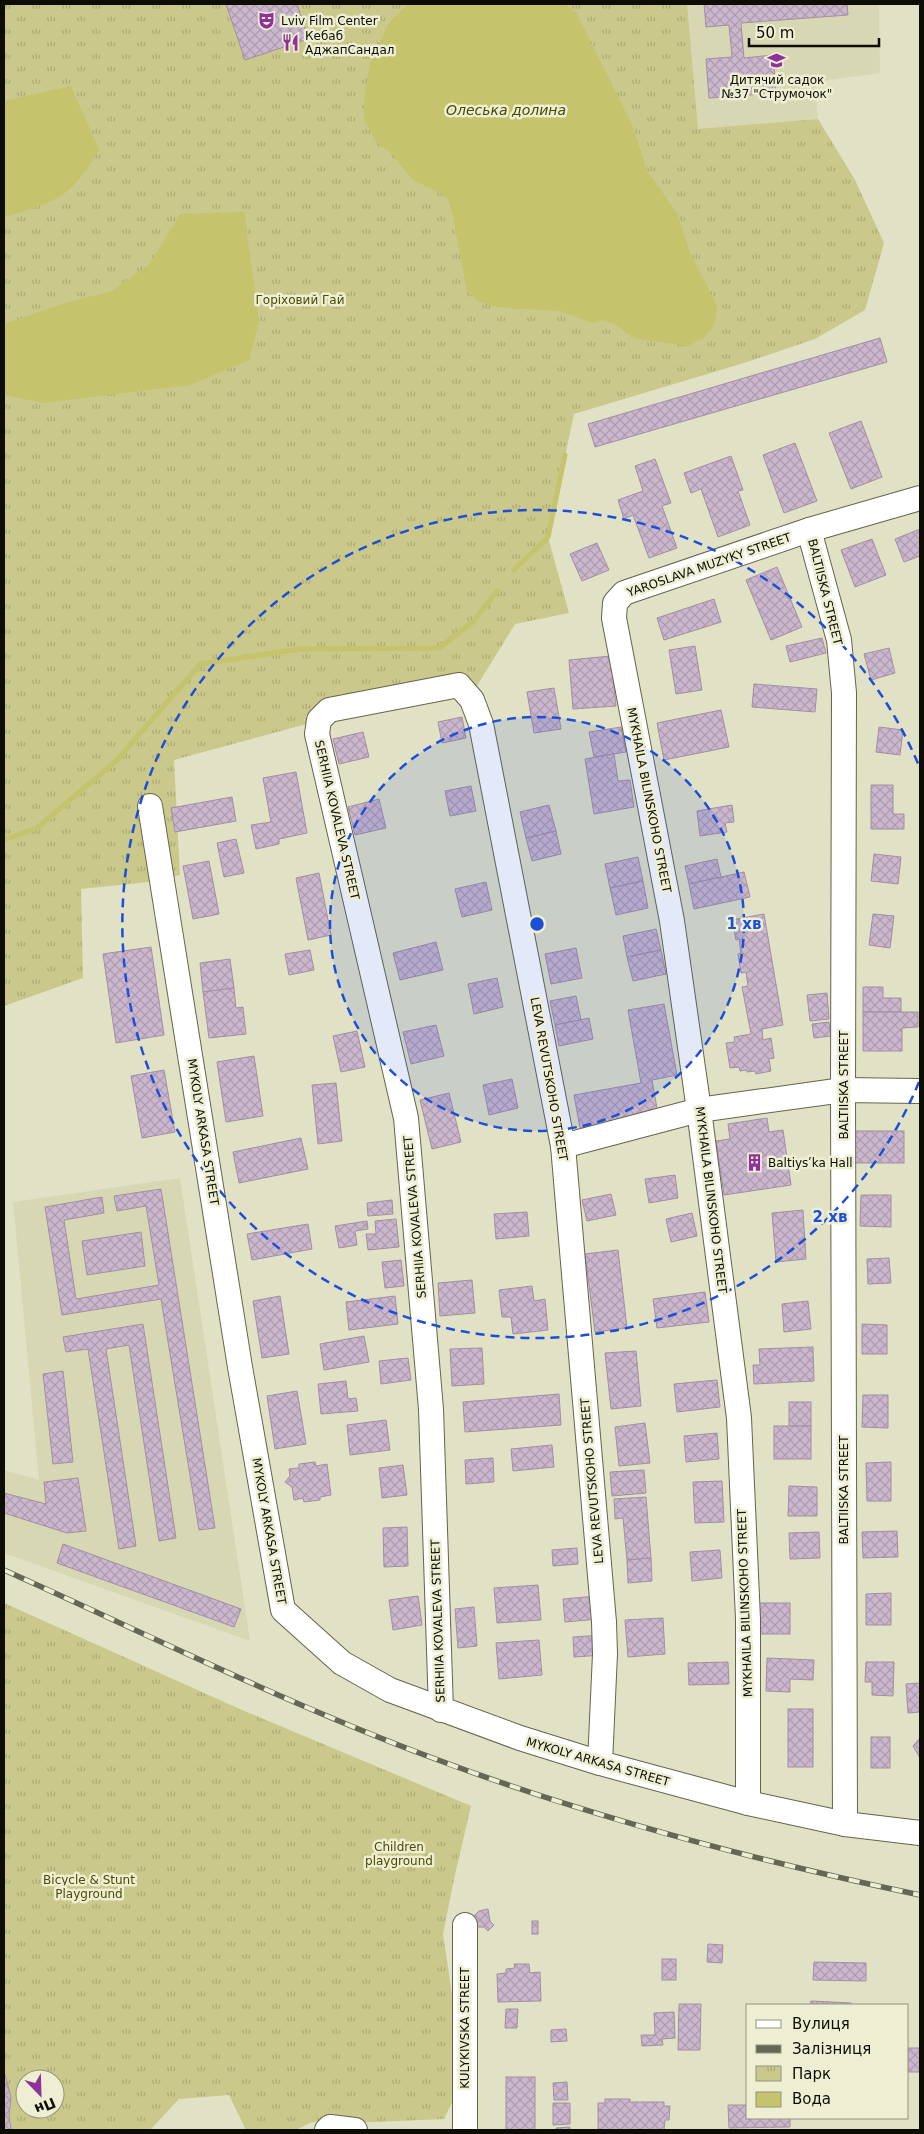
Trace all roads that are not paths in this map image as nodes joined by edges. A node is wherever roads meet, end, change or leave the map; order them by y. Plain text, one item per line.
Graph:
1 (920, 498) edge
2 (809, 530) junction
3 (615, 603) joint
4 (318, 734) joint
5 (150, 806) dead end
6 (843, 1090) junction
7 (920, 1091) edge
8 (699, 1110) junction
9 (562, 1146) junction
10 (441, 1710) junction
11 (600, 1764) junction
12 (748, 1803) junction
13 (845, 1824) junction
14 (920, 1832) edge
15 (465, 1926) dead end
16 (327, 2130) edge
17 (355, 2130) edge
18 (465, 2130) edge

1 - 2 street, YAROSLAVA MUZYKY STREET
2 - 3 street, YAROSLAVA MUZYKY STREET
2 - 6 street, BALTIISKA STREET
3 - 8 street, MYKHAILA BILINSKOHO STREET
4 - 9 street, LEVA REVUTSKOHO STREET
4 - 10 street, SERHIIA KOVALEVA STREET
5 - 10 street, MYKOLY ARKASA STREET
6 - 7 street
6 - 8 street
6 - 13 street, BALTIISKA STREET
8 - 9 street
8 - 12 street, MYKHAILA BILINSKOHO STREET
9 - 11 street, LEVA REVUTSKOHO STREET
10 - 11 street, MYKOLY ARKASA STREET
11 - 12 street, MYKOLY ARKASA STREET
12 - 13 street, MYKOLY ARKASA STREET
13 - 14 street, MYKOLY ARKASA STREET
15 - 18 street, KULYKIVSKA STREET
16 - 17 street

